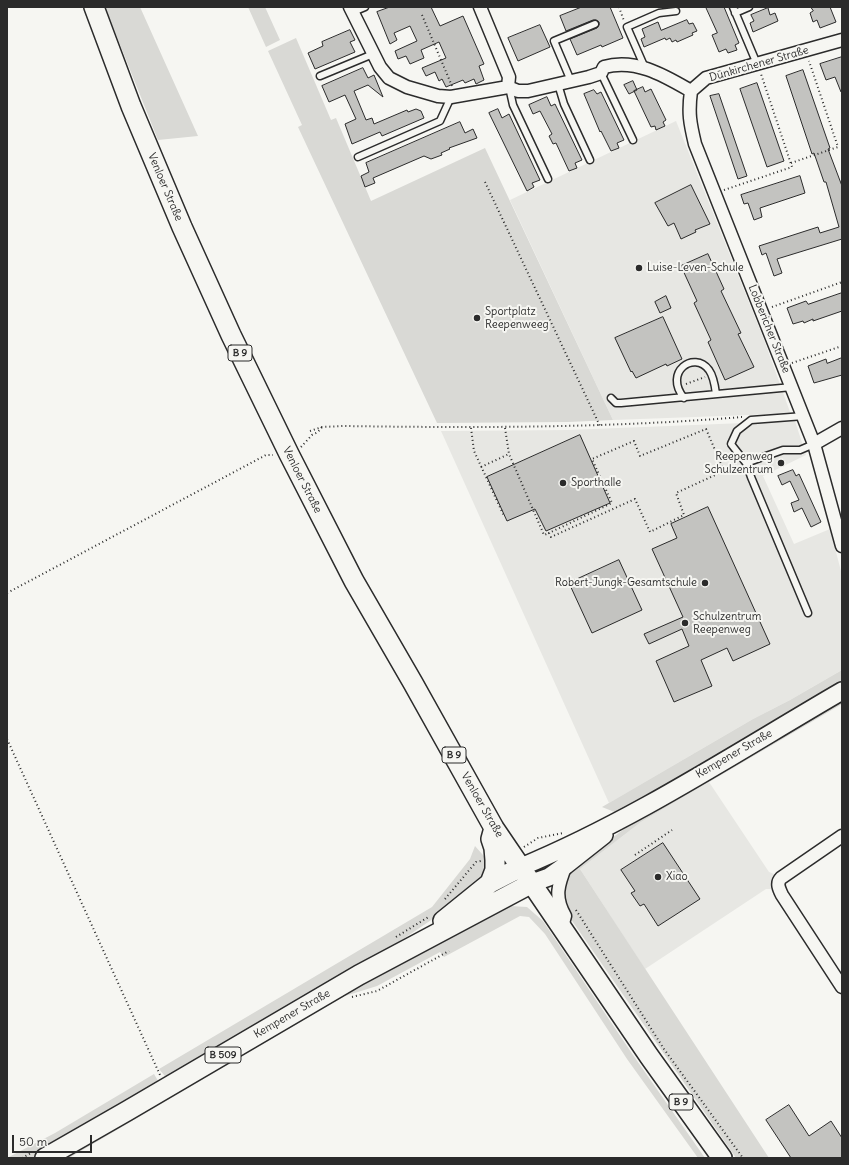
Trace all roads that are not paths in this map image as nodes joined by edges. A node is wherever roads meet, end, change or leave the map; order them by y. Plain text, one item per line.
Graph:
1 (94, 7) edge
2 (365, 7) edge
3 (480, 7) edge
4 (749, 7) edge
5 (352, 10) edge
6 (734, 10) edge
7 (676, 11) dead end
8 (595, 24) dead end
9 (842, 40) edge
10 (373, 54) junction
11 (757, 64) junction
12 (644, 68) junction
13 (601, 73) junction
14 (320, 76) dead end
15 (571, 81) junction
16 (558, 84) junction
17 (508, 87) junction
18 (691, 91) junction
19 (454, 96) junction
20 (633, 140) dead end
21 (358, 156) dead end
22 (590, 160) dead end
23 (548, 179) dead end
24 (792, 388) junction
25 (716, 394) junction
26 (611, 398) dead end
27 (684, 398) junction
28 (804, 416) junction
29 (842, 428) edge
30 (814, 444) junction
31 (746, 463) junction
32 (842, 546) edge
33 (808, 613) dead end
34 (842, 691) edge
35 (625, 816) junction
36 (494, 828) junction
37 (842, 836) edge
38 (566, 865) junction
39 (521, 867) junction
40 (490, 883) junction
41 (532, 883) junction
42 (562, 927) junction
43 (417, 944) junction
44 (842, 987) edge
45 (718, 1153) edge
46 (45, 1158) edge
47 (732, 1158) edge

1 - 36 main road, Venloer Straße / B 9
2 - 5 lane
3 - 17 street
4 - 6 lane
5 - 10 street
6 - 11 lane
7 - 12 lane
8 - 15 lane
9 - 11 street, Dünkirchener Straße
10 - 14 lane
10 - 19 street
11 - 18 street, Dünkirchener Straße
12 - 13 street
12 - 18 street
13 - 15 street
13 - 20 lane
15 - 16 street
16 - 17 street
16 - 22 lane
17 - 19 street
17 - 23 lane
18 - 24 street, Lobbericher Straße
19 - 21 lane
24 - 25 lane
24 - 28 street, Lobbericher Straße
25 - 27 lane
25 - 27 lane
26 - 27 lane
28 - 30 street, Lobbericher Straße
28 - 31 lane
29 - 30 street
30 - 31 lane
30 - 32 street, Lobbericher Straße
31 - 33 lane
34 - 35 street, Kempener Straße
35 - 38 street, Kempener Straße
35 - 39 street, Kempener Straße
36 - 39 main road, Venloer Straße / B 9
36 - 40 main road
37 - 44 street
38 - 41 street, Kempener Straße
38 - 42 street
39 - 40 main road, Kempener Straße
39 - 41 main road, Venloer Straße / B 9
40 - 43 main road, Kempener Straße
41 - 42 main road, Venloer Straße / B 9
41 - 43 main road, Kempener Straße
42 - 45 main road, Venloer Straße / B 9
43 - 46 main road, Kempener Straße / B 509
45 - 47 street

